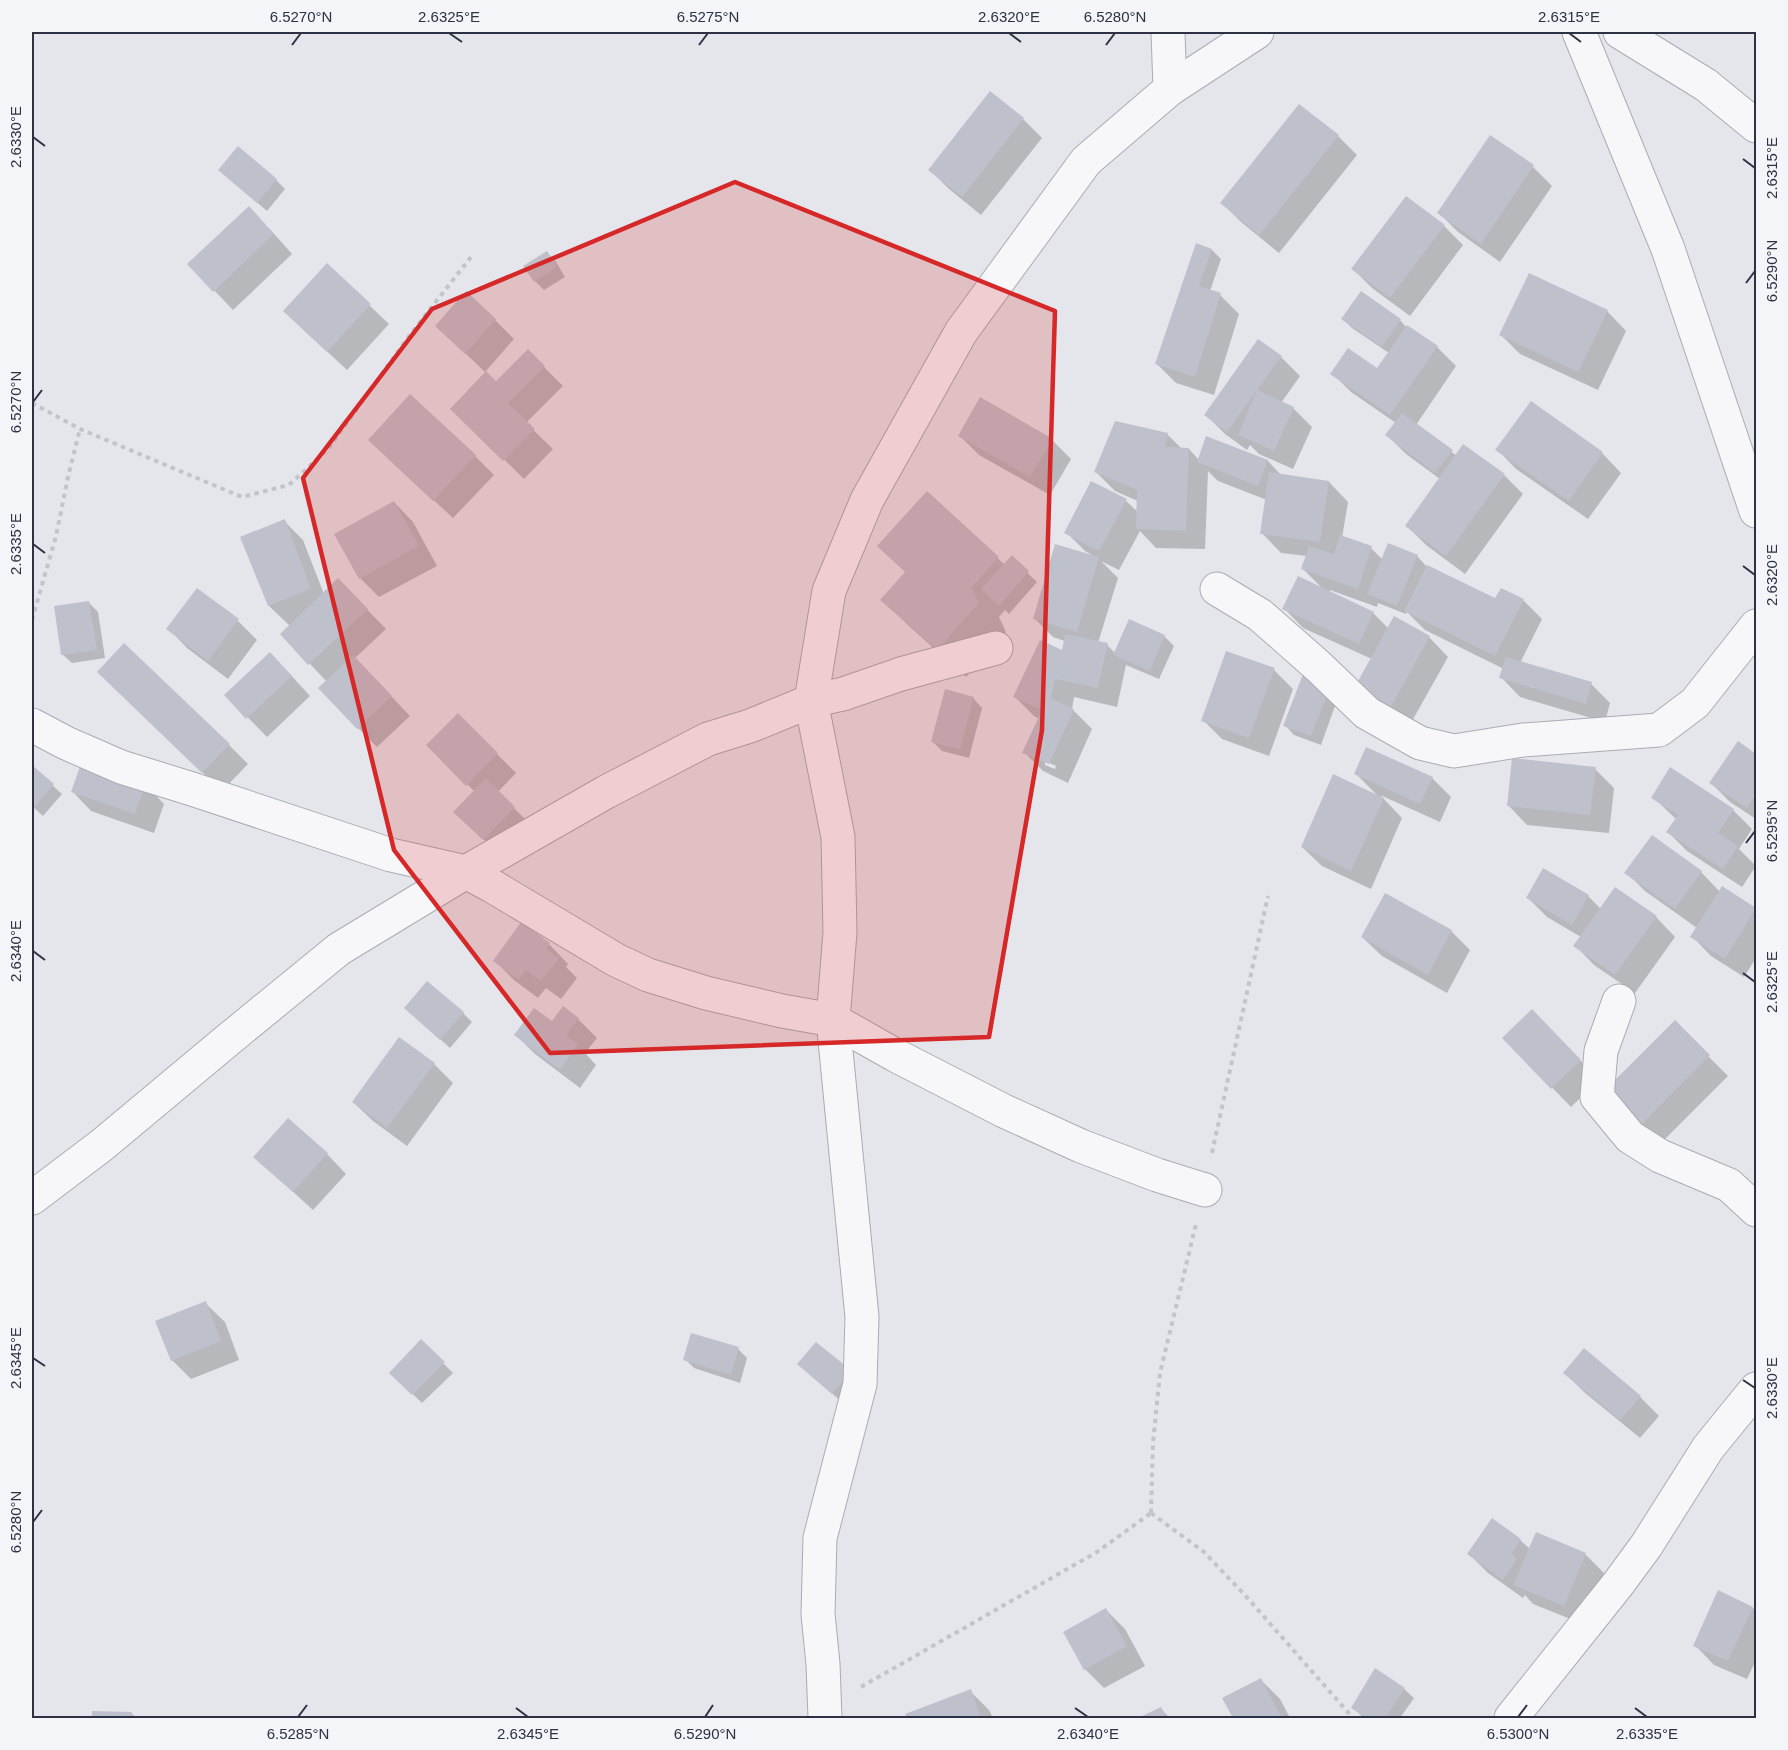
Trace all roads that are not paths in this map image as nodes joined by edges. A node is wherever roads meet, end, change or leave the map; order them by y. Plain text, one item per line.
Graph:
1 (1168, 32) edge
2 (1257, 32) edge
3 (1579, 32) edge
4 (1620, 32) edge
5 (1170, 89) junction
6 (1756, 126) edge
7 (1756, 511) edge
8 (1217, 589) dead end
9 (1756, 626) edge
10 (996, 648) dead end
11 (811, 701) junction
12 (32, 725) edge
13 (466, 872) junction
14 (1619, 1001) dead end
15 (833, 1020) junction
16 (1204, 1190) dead end
17 (32, 1198) edge
18 (1756, 1210) edge
19 (1756, 1389) edge
20 (825, 1713) edge
21 (1511, 1719) edge

1 - 5 street
2 - 5 street
3 - 7 street
4 - 6 street
5 - 11 street
8 - 9 street
10 - 11 street
11 - 13 street
11 - 15 street
12 - 13 street
13 - 15 street
13 - 17 street
14 - 18 street
15 - 16 street
15 - 20 street
19 - 21 street

